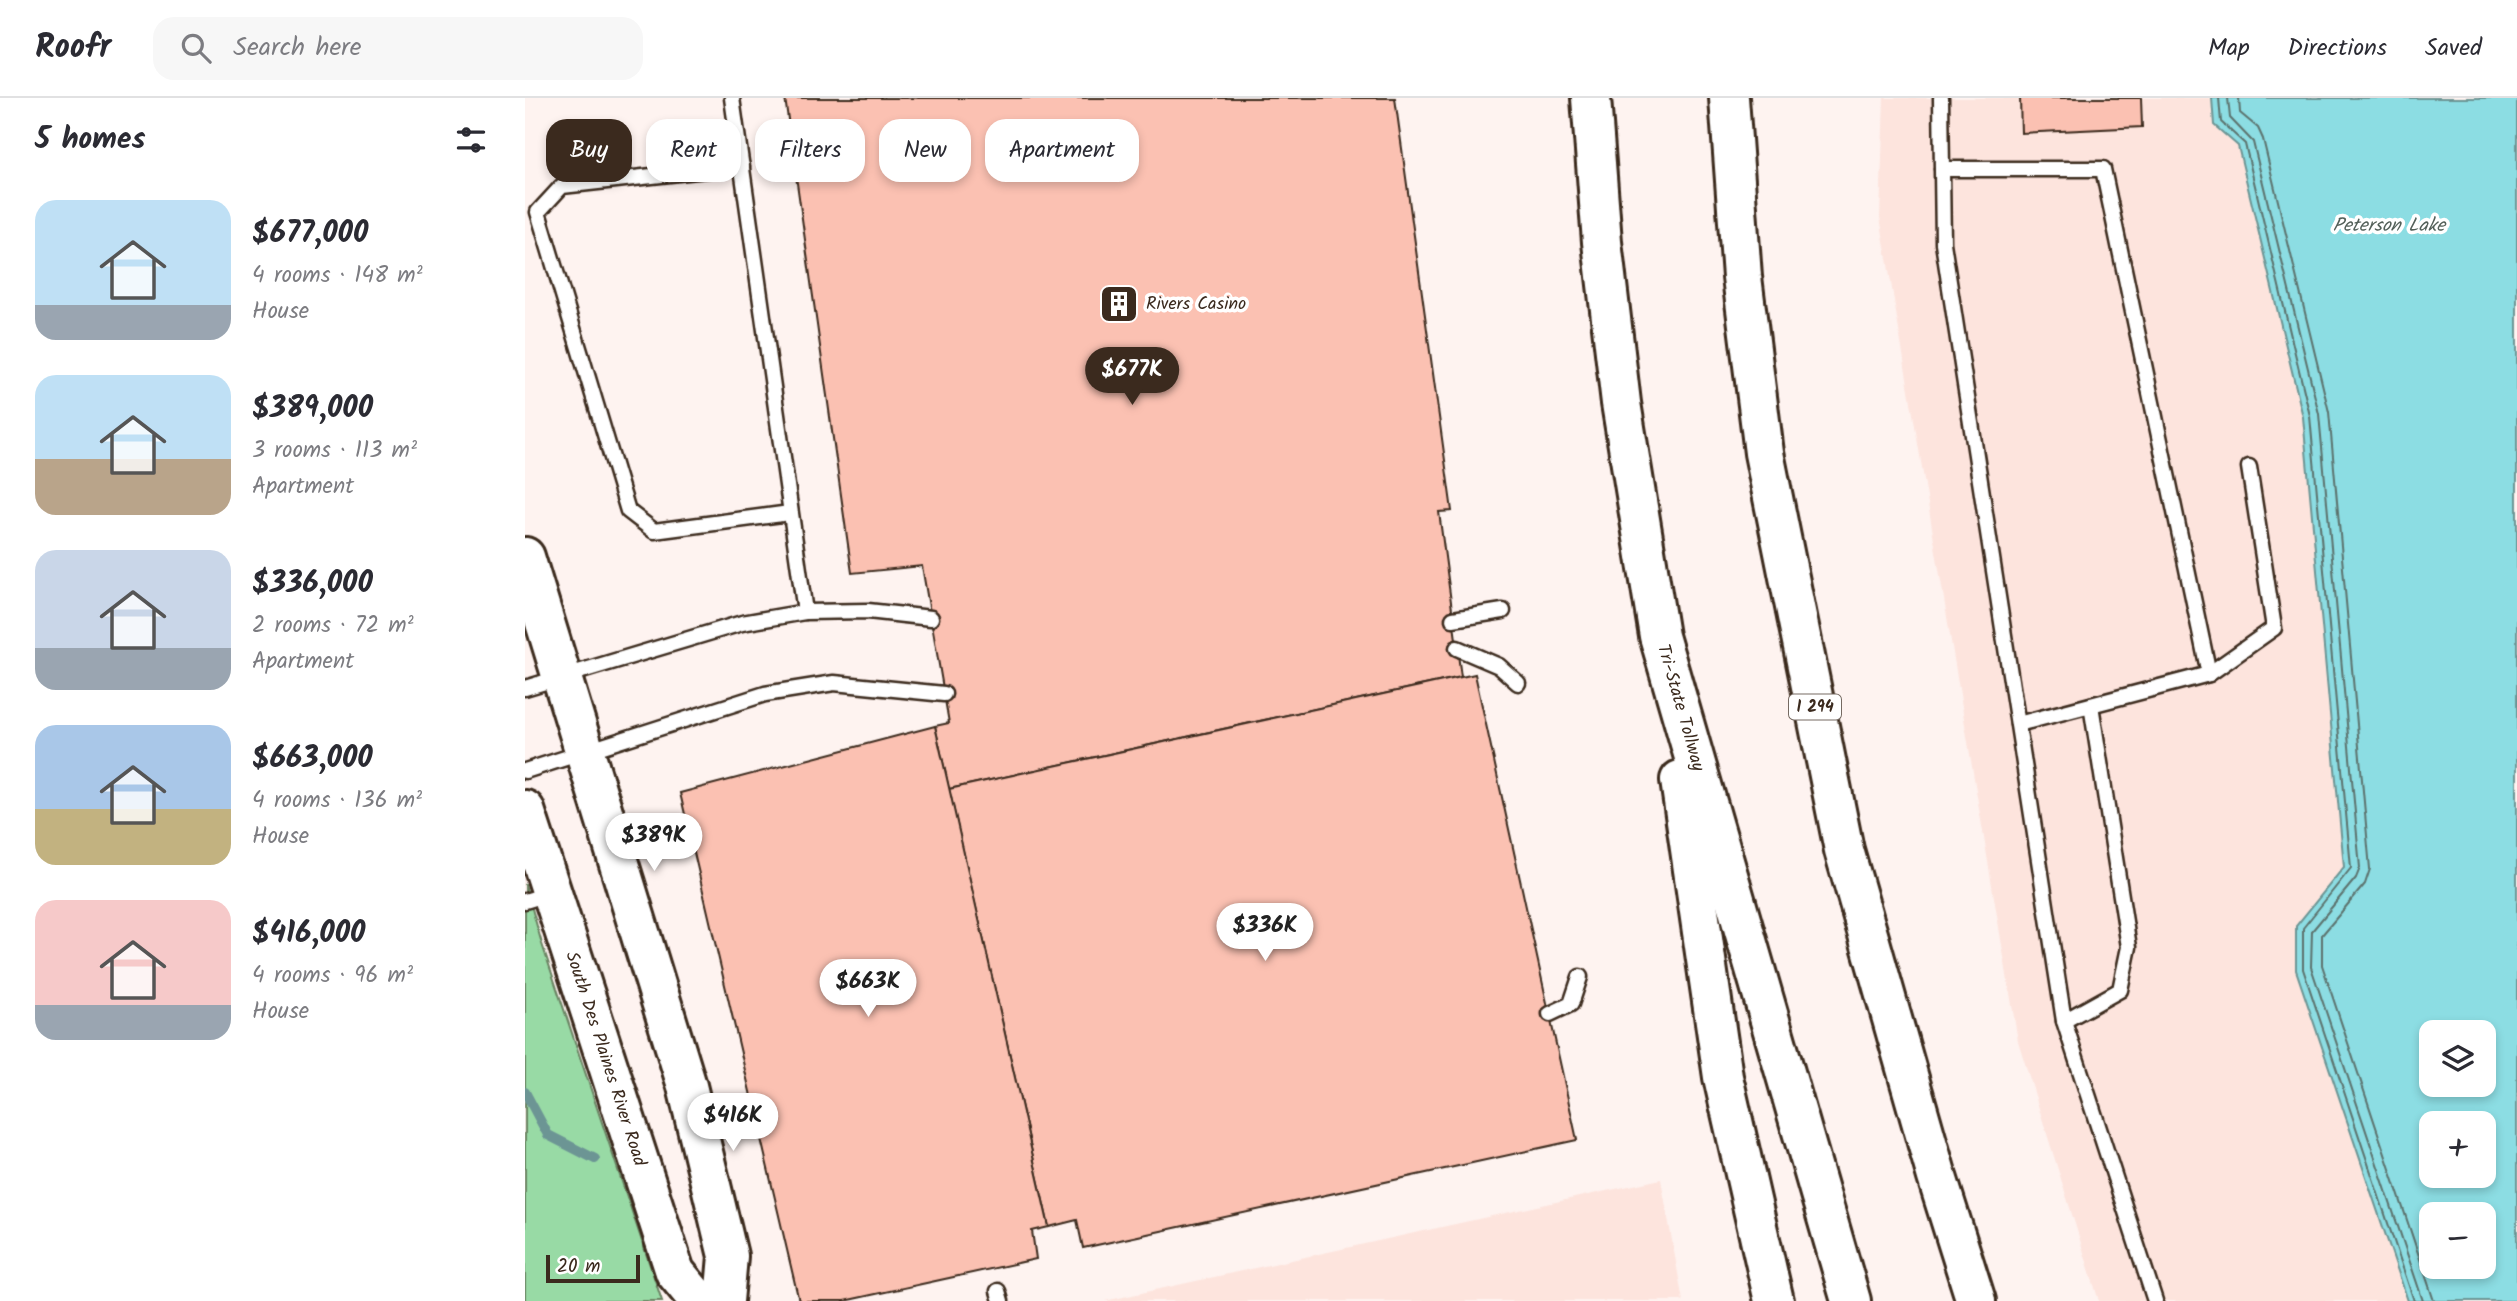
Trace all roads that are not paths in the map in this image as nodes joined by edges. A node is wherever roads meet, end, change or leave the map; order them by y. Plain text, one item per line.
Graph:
1 (732, 98) edge
2 (1591, 98) edge
3 (1729, 98) edge
4 (1941, 98) edge
5 (742, 166) junction
6 (1942, 169) junction
7 (2249, 467) dead end
8 (790, 513) junction
9 (525, 557) edge
10 (1503, 611) dead end
11 (805, 612) junction
12 (931, 618) dead end
13 (1454, 619) dead end
14 (1659, 636) junction
15 (1457, 648) dead end
16 (2209, 674) junction
17 (563, 676) junction
18 (1518, 682) dead end
19 (525, 688) edge
20 (944, 694) dead end
21 (2091, 705) junction
22 (2018, 724) junction
23 (586, 750) junction
24 (525, 771) edge
25 (525, 810) edge
26 (538, 897) edge
27 (1580, 977) dead end
28 (1549, 1014) dead end
29 (2064, 1021) junction
30 (699, 1301) edge
31 (724, 1301) edge
32 (1774, 1301) edge
33 (1851, 1301) edge
34 (1976, 1301) edge
35 (2155, 1301) edge

1 - 5 lane
2 - 14 main road, Tri-State Tollway
3 - 34 main road, I 294
4 - 6 lane
5 - 8 lane
5 - 8 lane
6 - 16 lane
6 - 22 lane
7 - 16 lane
8 - 11 lane
9 - 17 main road
10 - 13 lane
11 - 12 lane
11 - 17 lane
14 - 32 main road
14 - 33 main road, Tri-State Tollway
15 - 18 lane
16 - 21 lane
17 - 19 lane
17 - 23 main road
20 - 23 lane
21 - 22 lane
21 - 29 lane
22 - 29 lane
23 - 24 lane
23 - 31 main road
25 - 26 main road, South Des Plaines River Road
26 - 30 main road, South Des Plaines River Road
27 - 28 lane
29 - 35 lane

